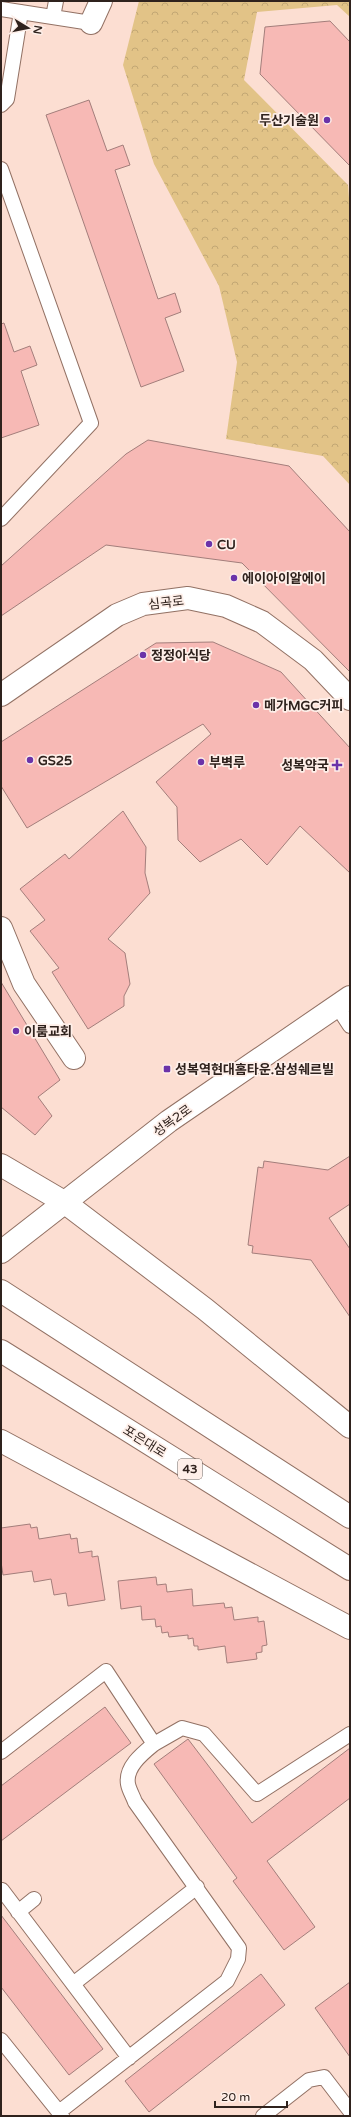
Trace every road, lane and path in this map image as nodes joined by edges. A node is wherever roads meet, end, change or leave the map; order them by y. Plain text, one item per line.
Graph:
1 (56, 1) edge
2 (101, 1) edge
3 (1, 9) edge
4 (21, 12) junction
5 (53, 17) junction
6 (91, 23) joint
7 (1, 105) edge
8 (1, 169) edge
9 (1, 519) edge
10 (1, 695) edge
11 (350, 699) edge
12 (1, 928) edge
13 (343, 1001) edge
14 (350, 1026) edge
15 (74, 1058) dead end
16 (1, 1165) edge
17 (64, 1202) junction
18 (1, 1252) edge
19 (1, 1291) edge
20 (1, 1351) edge
21 (350, 1427) edge
22 (1, 1441) edge
23 (350, 1517) edge
24 (350, 1569) edge
25 (350, 1628) edge
26 (350, 1734) edge
27 (154, 1744) junction
28 (1, 1752) edge
29 (197, 1887) junction
30 (2, 1890) edge
31 (34, 1899) dead end
32 (18, 1912) junction
33 (73, 1984) junction
34 (1, 2040) edge
35 (129, 2058) junction
36 (350, 2111) edge
37 (60, 2114) edge
38 (263, 2116) edge

1 - 5 lane
2 - 6 main road
3 - 4 lane
4 - 5 lane
4 - 7 lane
5 - 6 lane
8 - 9 lane
10 - 11 main road, 심곡로
12 - 15 main road
13 - 14 lane
13 - 17 main road, 성복2로
16 - 17 main road
17 - 18 main road, 성복2로
17 - 21 main road
19 - 23 main road
20 - 24 main road, 포은대로 / 43
22 - 25 main road
26 - 27 lane
27 - 28 lane
27 - 29 lane
29 - 33 lane
29 - 35 lane
30 - 32 lane
31 - 32 lane
32 - 33 lane
33 - 35 lane
34 - 37 lane
35 - 37 lane
36 - 38 lane

